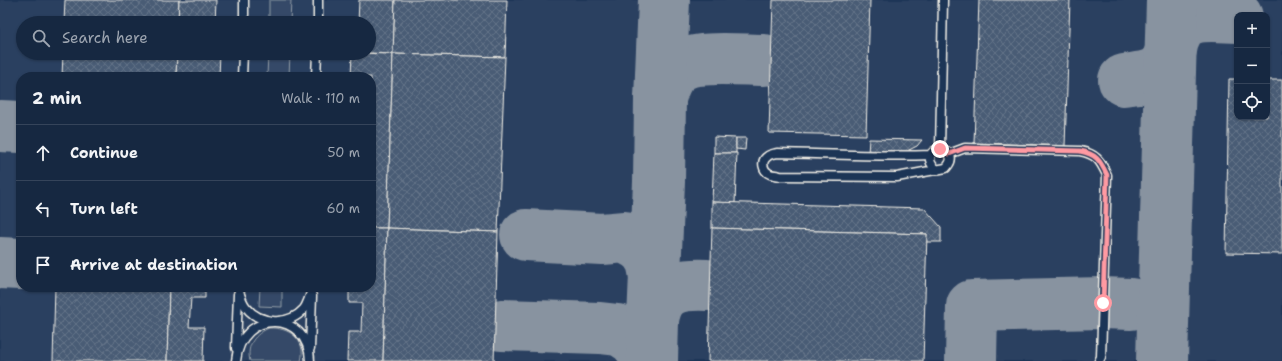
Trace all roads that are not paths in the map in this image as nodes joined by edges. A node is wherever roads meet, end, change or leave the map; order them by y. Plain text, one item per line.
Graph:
1 (244, 0) edge
2 (318, 0) edge
3 (943, 0) edge
4 (244, 16) edge
5 (318, 16) edge
6 (243, 60) edge
7 (317, 60) edge
8 (242, 72) edge
9 (316, 72) edge
10 (940, 149) junction
11 (949, 154) junction
12 (931, 155) junction
13 (938, 170) junction
14 (238, 292) edge
15 (239, 292) edge
16 (311, 292) edge
17 (312, 292) edge
18 (274, 322) junction
19 (236, 361) edge
20 (310, 361) edge
21 (1100, 361) edge

1 - 4 lane
2 - 5 lane
3 - 10 lane
6 - 8 lane
7 - 9 lane
10 - 11 lane
10 - 12 lane
11 - 13 lane
11 - 21 lane
12 - 13 lane
12 - 13 lane
14 - 19 lane
15 - 18 lane
16 - 18 lane
17 - 20 lane
18 - 19 lane
18 - 20 lane

